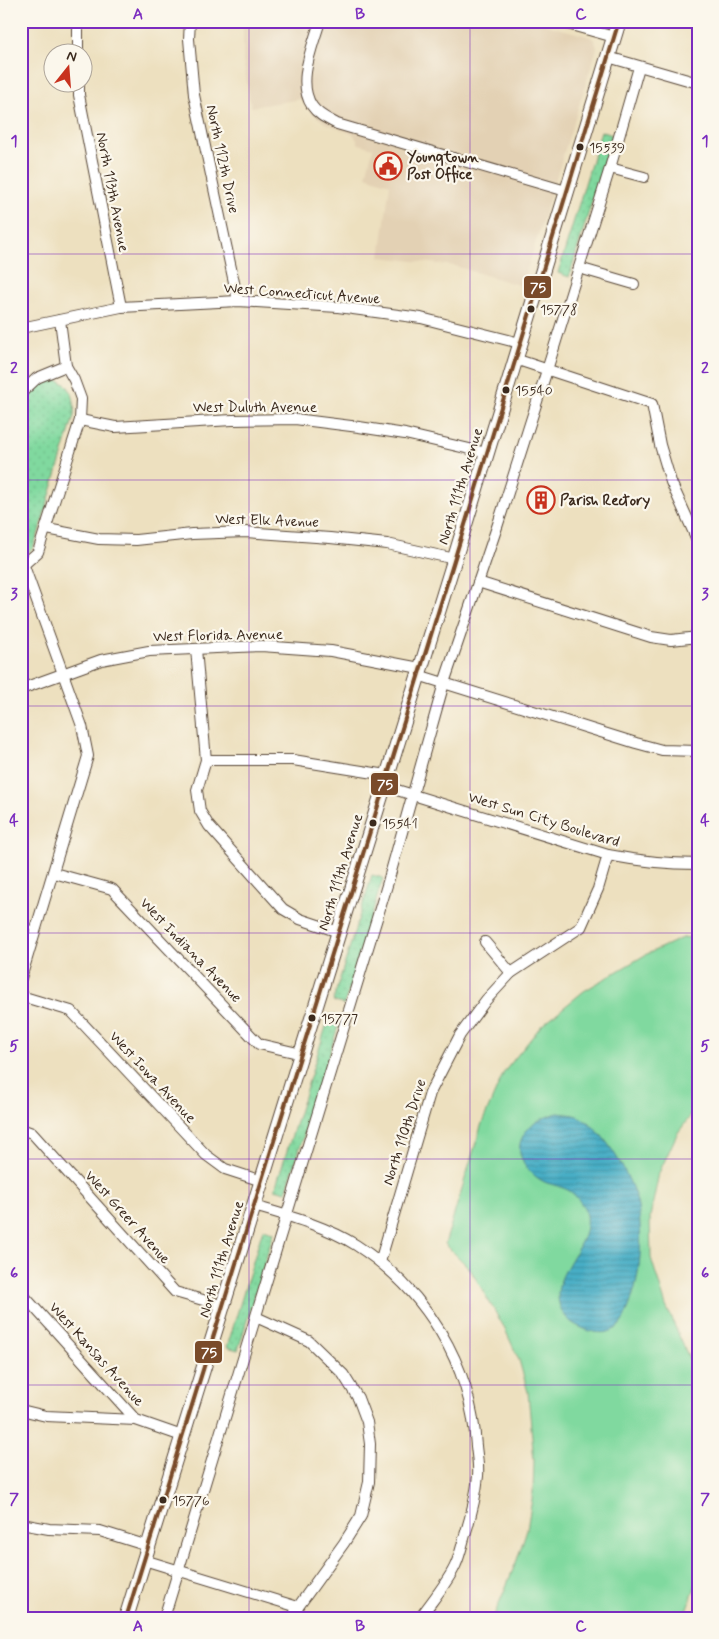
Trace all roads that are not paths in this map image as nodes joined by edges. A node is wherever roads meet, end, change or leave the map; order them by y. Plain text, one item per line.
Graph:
1 (78, 21) edge
2 (190, 21) edge
3 (320, 21) edge
4 (557, 21) edge
5 (619, 21) edge
6 (614, 37) junction
7 (78, 42) edge
8 (608, 57) junction
9 (639, 66) junction
10 (698, 83) edge
11 (79, 92) edge
12 (610, 168) junction
13 (644, 177) dead end
14 (566, 191) junction
15 (579, 268) junction
16 (634, 284) dead end
17 (238, 301) junction
18 (120, 307) junction
19 (60, 320) junction
20 (21, 328) edge
21 (520, 343) junction
22 (515, 360) junction
23 (66, 366) junction
24 (547, 370) junction
25 (21, 393) edge
26 (80, 420) junction
27 (488, 453) junction
28 (47, 529) junction
29 (698, 542) edge
30 (455, 559) junction
31 (23, 566) edge
32 (478, 582) junction
33 (698, 637) edge
34 (196, 648) junction
35 (419, 672) junction
36 (64, 673) junction
37 (444, 683) junction
38 (21, 689) edge
39 (698, 751) edge
40 (206, 760) junction
41 (386, 780) junction
42 (413, 795) junction
43 (608, 854) junction
44 (698, 864) edge
45 (54, 873) junction
46 (339, 932) junction
47 (485, 942) dead end
48 (512, 973) junction
49 (21, 978) edge
50 (21, 996) edge
51 (302, 1054) junction
52 (21, 1129) edge
53 (262, 1181) junction
54 (254, 1206) junction
55 (287, 1216) junction
56 (380, 1262) junction
57 (21, 1296) edge
58 (224, 1306) junction
59 (256, 1317) junction
60 (21, 1410) edge
61 (136, 1420) junction
62 (182, 1436) junction
63 (21, 1524) edge
64 (148, 1546) junction
65 (144, 1560) junction
66 (178, 1570) junction
67 (298, 1607) junction
68 (126, 1618) edge
69 (164, 1618) edge
70 (292, 1618) edge
71 (420, 1618) edge

1 - 7 street
2 - 17 street, North 112th Drive
3 - 14 street
4 - 6 street
5 - 6 street, North 111th Avenue
6 - 8 street, North 111th Avenue
8 - 9 street
8 - 14 street, North 111th Avenue
9 - 10 street
9 - 12 street
11 - 18 street, North 113th Avenue
12 - 13 street
12 - 15 street
14 - 21 street, North 111th Avenue
15 - 16 street
15 - 24 street
17 - 18 street, West Connecticut Avenue
17 - 21 street, West Connecticut Avenue
18 - 19 street, West Connecticut Avenue
19 - 20 street, West Connecticut Avenue
19 - 23 street
21 - 22 street, North 111th Avenue
22 - 24 street
22 - 27 street, North 111th Avenue
23 - 25 street
23 - 26 street
24 - 29 street
24 - 32 street
26 - 27 street, West Duluth Avenue
26 - 28 street
27 - 30 street, North 111th Avenue
28 - 30 street, West Elk Avenue
28 - 31 street
30 - 35 street, North 111th Avenue
31 - 36 street
32 - 33 street
32 - 37 street
34 - 35 street, West Florida Avenue
34 - 36 street, West Florida Avenue
34 - 40 street
35 - 37 street, West Florida Avenue
35 - 41 street, North 111th Avenue
36 - 38 street, West Florida Avenue
36 - 45 street
37 - 39 street, West Florida Avenue
37 - 42 street
40 - 41 street, West Sun City Boulevard
40 - 46 street
41 - 42 street, West Sun City Boulevard
41 - 46 street, North 111th Avenue
42 - 43 street, West Sun City Boulevard
42 - 55 street
43 - 44 street, West Sun City Boulevard
43 - 48 street, North 110th Drive
45 - 49 street
45 - 51 street, West Indiana Avenue
46 - 51 street, North 111th Avenue
47 - 48 street
48 - 56 street, North 110th Drive
50 - 53 street, West Iowa Avenue
51 - 53 street, North 111th Avenue
52 - 58 street, West Greer Avenue
53 - 54 street, North 111th Avenue
54 - 55 street
54 - 58 street, North 111th Avenue
55 - 56 street
55 - 59 street
56 - 71 street
57 - 61 street, West Kansas Avenue
58 - 62 street, North 111th Avenue
59 - 66 street
59 - 67 street
60 - 61 street
61 - 62 street, West Kansas Avenue
62 - 64 street, North 111th Avenue
63 - 64 street
64 - 65 street, North 111th Avenue
65 - 66 street
65 - 68 street, North 111th Avenue
66 - 67 street
66 - 69 street
67 - 70 street

